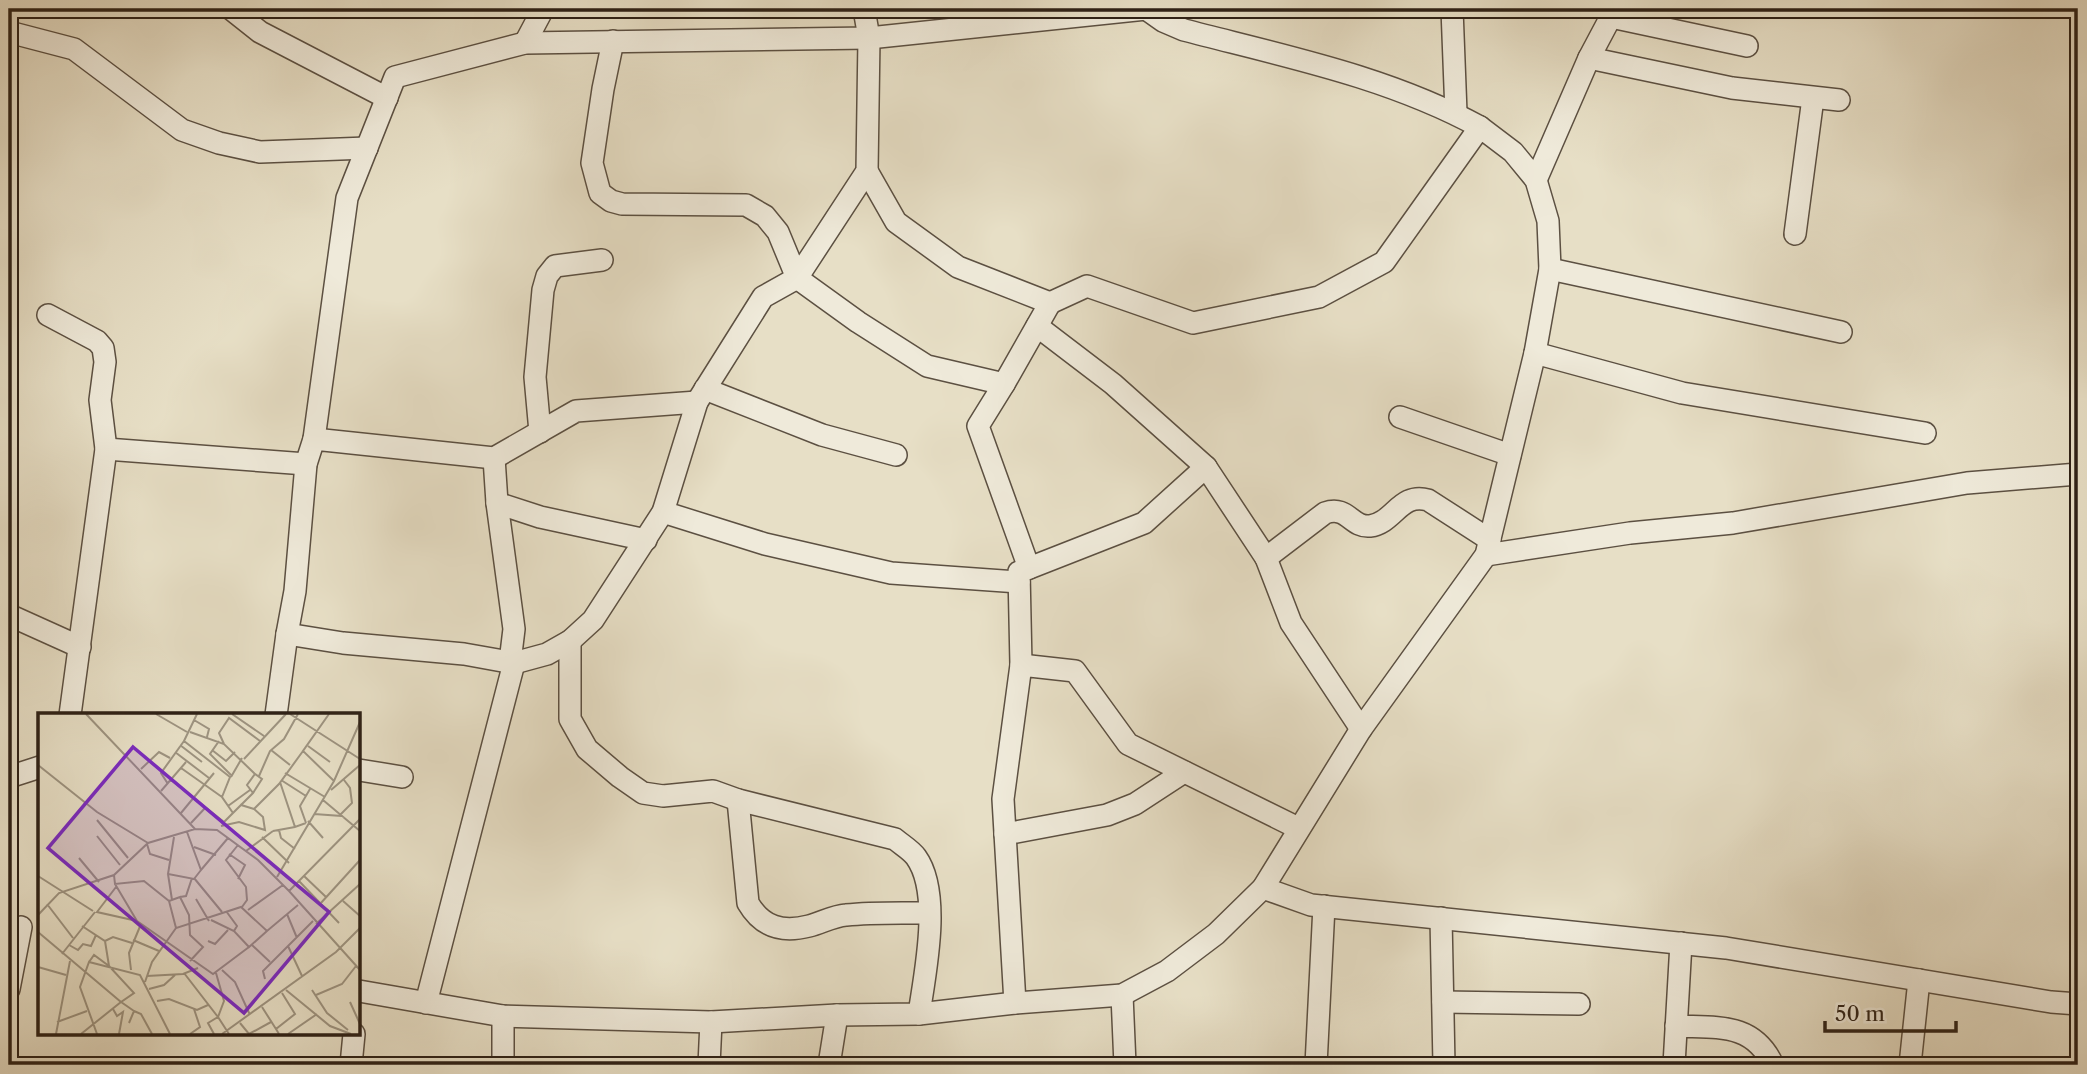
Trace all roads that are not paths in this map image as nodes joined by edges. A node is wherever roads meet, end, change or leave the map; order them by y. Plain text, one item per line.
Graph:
1 (231, 9) edge
2 (543, 9) edge
3 (864, 9) edge
4 (1146, 9) edge
5 (1452, 9) edge
6 (1103, 11) edge
7 (1613, 13) edge
8 (9, 32) edge
9 (869, 38) junction
10 (613, 41) junction
11 (525, 43) junction
12 (1747, 47) dead end
13 (1589, 58) junction
14 (1813, 98) junction
15 (387, 99) junction
16 (1839, 100) dead end
17 (1455, 113) junction
18 (1480, 127) junction
19 (367, 148) junction
20 (867, 172) junction
21 (1536, 180) junction
22 (1795, 234) dead end
23 (602, 260) dead end
24 (1550, 269) junction
25 (797, 278) junction
26 (1050, 303) junction
27 (48, 315) dead end
28 (1037, 326) junction
29 (1841, 332) dead end
30 (1535, 353) junction
31 (1004, 384) junction
32 (701, 395) junction
33 (1400, 417) dead end
34 (540, 432) junction
35 (1925, 433) dead end
36 (314, 439) junction
37 (106, 449) junction
38 (896, 455) dead end
39 (1510, 455) junction
40 (494, 458) junction
41 (306, 464) junction
42 (1206, 467) junction
43 (2078, 474) edge
44 (498, 503) junction
45 (663, 512) junction
46 (646, 540) junction
47 (1488, 547) junction
48 (1266, 558) junction
49 (1024, 575) junction
50 (9, 615) edge
51 (287, 634) junction
52 (570, 641) junction
53 (80, 647) junction
54 (512, 663) junction
55 (1021, 665) junction
56 (70, 713) edge
57 (276, 713) edge
58 (1361, 729) junction
59 (38, 768) edge
60 (360, 770) edge
61 (1184, 772) junction
62 (9, 777) edge
63 (402, 777) dead end
64 (738, 800) junction
65 (1298, 828) junction
66 (1005, 834) junction
67 (1263, 888) junction
68 (1324, 906) junction
69 (929, 913) junction
70 (1441, 918) junction
71 (23, 928) edge
72 (1681, 943) junction
73 (1919, 980) junction
74 (9, 989) edge
75 (360, 992) edge
76 (1122, 995) junction
77 (1443, 1002) junction
78 (426, 1003) junction
79 (1015, 1003) junction
80 (1579, 1004) dead end
81 (2078, 1004) edge
82 (919, 1014) junction
83 (837, 1015) junction
84 (503, 1016) junction
85 (711, 1022) junction
86 (1676, 1027) junction
87 (354, 1036) edge
88 (1124, 1056) edge
89 (351, 1065) edge
90 (503, 1065) edge
91 (709, 1065) edge
92 (829, 1065) edge
93 (1108, 1065) edge
94 (1316, 1065) edge
95 (1444, 1065) edge
96 (1674, 1065) edge
97 (1773, 1065) edge
98 (1910, 1065) edge

1 - 15 street
2 - 11 street
3 - 9 street
4 - 6 street
4 - 17 street
5 - 17 street
6 - 9 street
7 - 12 street
7 - 13 street
8 - 19 street
9 - 10 street
9 - 20 street
10 - 11 street
10 - 25 street
11 - 15 street
13 - 14 street
13 - 21 street
14 - 16 street
14 - 22 street
15 - 19 street
17 - 18 street
18 - 21 street
18 - 26 street
19 - 36 street
20 - 25 street
20 - 26 street
21 - 24 street
23 - 34 street
24 - 29 street
24 - 30 street
25 - 31 street
25 - 32 street
26 - 28 street
27 - 37 street
28 - 31 street
28 - 42 street
30 - 35 street
30 - 39 street
31 - 49 street
32 - 34 street
32 - 38 street
32 - 45 street
33 - 39 street
34 - 40 street
36 - 40 street
36 - 41 street
37 - 41 street
37 - 53 street
39 - 47 street
40 - 44 street
41 - 51 street
42 - 48 street
42 - 49 street
43 - 47 street
44 - 46 street
44 - 54 street
45 - 46 street
45 - 49 street
46 - 52 street
47 - 48 street
47 - 58 street
48 - 58 street
49 - 55 street
50 - 53 street
51 - 54 street
51 - 57 street
52 - 54 street
52 - 64 street
53 - 56 street
54 - 78 street
55 - 61 street
55 - 66 street
58 - 65 street
59 - 62 street
60 - 63 street
61 - 65 street
61 - 66 street
64 - 69 street
64 - 69 street
65 - 67 street
66 - 79 street
67 - 68 street
67 - 76 street
68 - 70 street
68 - 94 street
69 - 82 street
70 - 72 street
70 - 77 street
71 - 74 street
72 - 73 street
72 - 86 street
73 - 81 street
73 - 98 street
75 - 78 street
76 - 79 street
76 - 88 street
77 - 80 street
77 - 95 street
78 - 84 street
79 - 82 street
82 - 83 street
83 - 85 street
83 - 92 street
84 - 85 street
84 - 90 street
85 - 91 street
86 - 96 street
86 - 97 street
87 - 89 street
88 - 93 street

